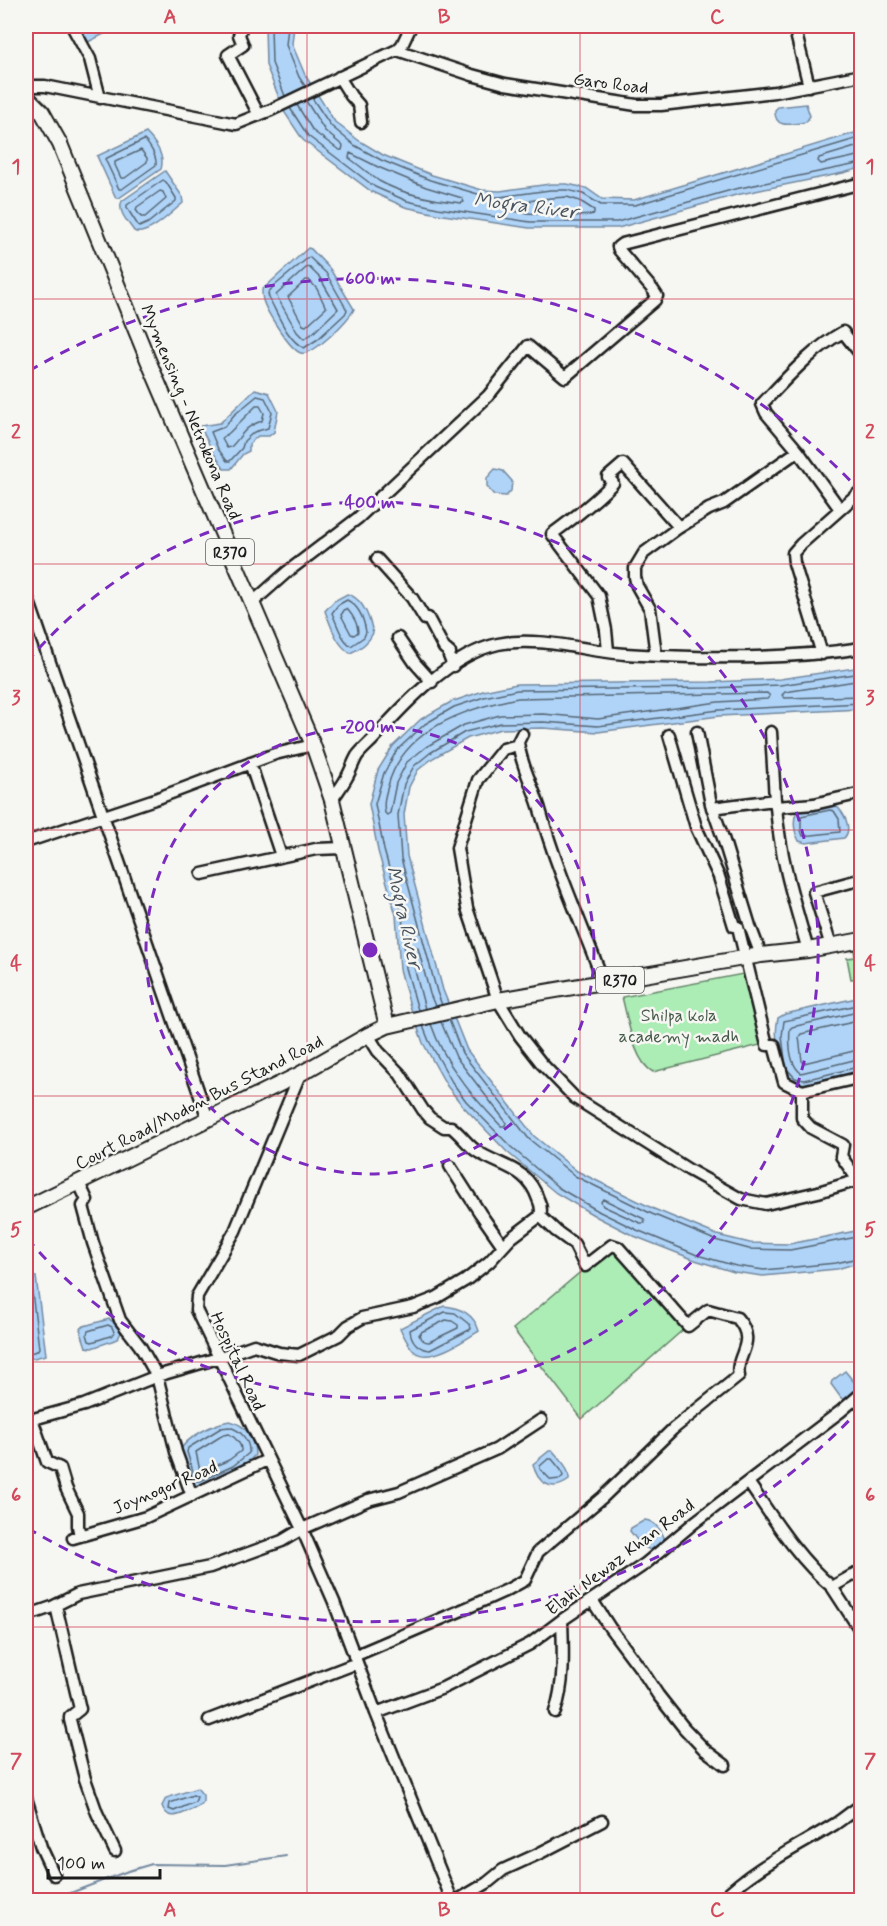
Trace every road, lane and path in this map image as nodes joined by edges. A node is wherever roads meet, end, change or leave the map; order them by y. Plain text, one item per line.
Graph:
1 (72, 26) edge
2 (242, 26) edge
3 (411, 26) edge
4 (794, 26) edge
5 (397, 50) junction
6 (861, 75) edge
7 (337, 78) junction
8 (26, 86) edge
9 (809, 86) junction
10 (26, 96) edge
11 (100, 98) junction
12 (259, 115) junction
13 (361, 122) dead end
14 (861, 183) edge
15 (861, 356) edge
16 (798, 451) junction
17 (861, 490) edge
18 (840, 508) junction
19 (679, 527) junction
20 (377, 559) dead end
21 (26, 593) edge
22 (252, 603) junction
23 (398, 639) dead end
24 (861, 648) edge
25 (608, 651) junction
26 (822, 654) junction
27 (656, 655) junction
28 (453, 666) junction
29 (432, 682) junction
30 (696, 732) dead end
31 (771, 732) dead end
32 (522, 734) dead end
33 (669, 735) dead end
34 (313, 745) junction
35 (518, 745) junction
36 (250, 763) junction
37 (861, 782) edge
38 (861, 792) edge
39 (332, 800) junction
40 (775, 803) junction
41 (712, 808) junction
42 (102, 816) junction
43 (26, 842) edge
44 (344, 848) junction
45 (281, 856) junction
46 (202, 874) dead end
47 (861, 879) edge
48 (861, 940) edge
49 (831, 946) junction
50 (808, 950) junction
51 (761, 955) junction
52 (746, 958) junction
53 (604, 983) junction
54 (494, 1001) junction
55 (387, 1026) junction
56 (368, 1035) junction
57 (300, 1074) junction
58 (861, 1077) edge
59 (802, 1091) junction
60 (208, 1119) junction
61 (450, 1166) dead end
62 (861, 1179) edge
63 (79, 1183) junction
64 (26, 1208) edge
65 (540, 1216) junction
66 (503, 1246) junction
67 (218, 1358) junction
68 (157, 1376) junction
69 (861, 1393) edge
70 (29, 1420) edge
71 (541, 1420) dead end
72 (267, 1460) junction
73 (748, 1482) junction
74 (192, 1496) junction
75 (302, 1529) junction
76 (861, 1570) edge
77 (832, 1587) junction
78 (592, 1600) junction
79 (56, 1606) junction
80 (26, 1616) edge
81 (562, 1620) junction
82 (861, 1633) edge
83 (356, 1660) junction
84 (555, 1712) dead end
85 (376, 1713) junction
86 (208, 1720) dead end
87 (725, 1765) dead end
88 (26, 1798) edge
89 (861, 1805) edge
90 (602, 1821) dead end
91 (115, 1851) dead end
92 (54, 1875) dead end
93 (452, 1900) edge
94 (458, 1900) edge
95 (722, 1900) edge

1 - 11 street
2 - 12 street
3 - 5 street
4 - 9 street
5 - 7 street
5 - 9 street, Garo Road
6 - 9 street, Garo Road
7 - 12 street
7 - 13 street
8 - 11 street
10 - 22 main road, Mymensing - Netrokona Road / R370
11 - 12 street
14 - 22 street
15 - 16 street
16 - 18 street
16 - 19 street
17 - 18 street
18 - 26 street
19 - 25 street
19 - 27 street
20 - 28 street
21 - 42 street
22 - 34 main road, Mymensing - Netrokona Road / R370
23 - 29 street
24 - 26 street
25 - 27 street
25 - 28 street
26 - 27 street
28 - 29 street
29 - 39 street
30 - 41 street
31 - 40 street
32 - 35 street
33 - 52 street
34 - 36 street
34 - 39 main road, Mymensing - Netrokona Road / R370
35 - 53 street
35 - 54 street
36 - 42 street
36 - 45 street
37 - 38 street
38 - 40 street
39 - 44 main road, Mymensing - Netrokona Road / R370
40 - 41 street
40 - 50 street
41 - 51 street
42 - 43 street
42 - 60 street
44 - 45 street
44 - 55 main road, Mymensing - Netrokona Road / R370
45 - 46 street
47 - 49 street
48 - 49 main road, R370
49 - 50 main road, R370
50 - 51 main road, R370
51 - 52 main road, R370
52 - 53 main road, R370
52 - 59 street
53 - 54 main road, R370
54 - 55 main road, R370
54 - 62 street
55 - 56 main road, Court Road/Modon Bus Stand Road
56 - 57 main road, Court Road/Modon Bus Stand Road
56 - 65 street
57 - 60 main road, Court Road/Modon Bus Stand Road
57 - 67 street, Hospital Road
58 - 59 street
59 - 62 street
60 - 63 main road, Court Road/Modon Bus Stand Road
61 - 66 street
63 - 64 main road, Court Road/Modon Bus Stand Road
63 - 68 street
65 - 66 street
65 - 83 street
66 - 67 street
67 - 68 street
67 - 72 street, Hospital Road
68 - 70 street
68 - 74 street
69 - 73 street, Elahi Newaz Khan Road
70 - 74 street, Joynogor Road
71 - 75 street
72 - 74 street, Joynogor Road
72 - 75 street, Hospital Road
73 - 77 street
73 - 78 street, Elahi Newaz Khan Road
75 - 79 street
75 - 83 street, Hospital Road
76 - 77 street
77 - 82 street
78 - 81 street, Elahi Newaz Khan Road
78 - 87 street
79 - 80 street
79 - 91 street
81 - 84 street
81 - 85 street, Elahi Newaz Khan Road
83 - 85 street, Hospital Road
83 - 86 street
85 - 93 street, Hospital Road
88 - 92 street
89 - 95 street
90 - 94 street

